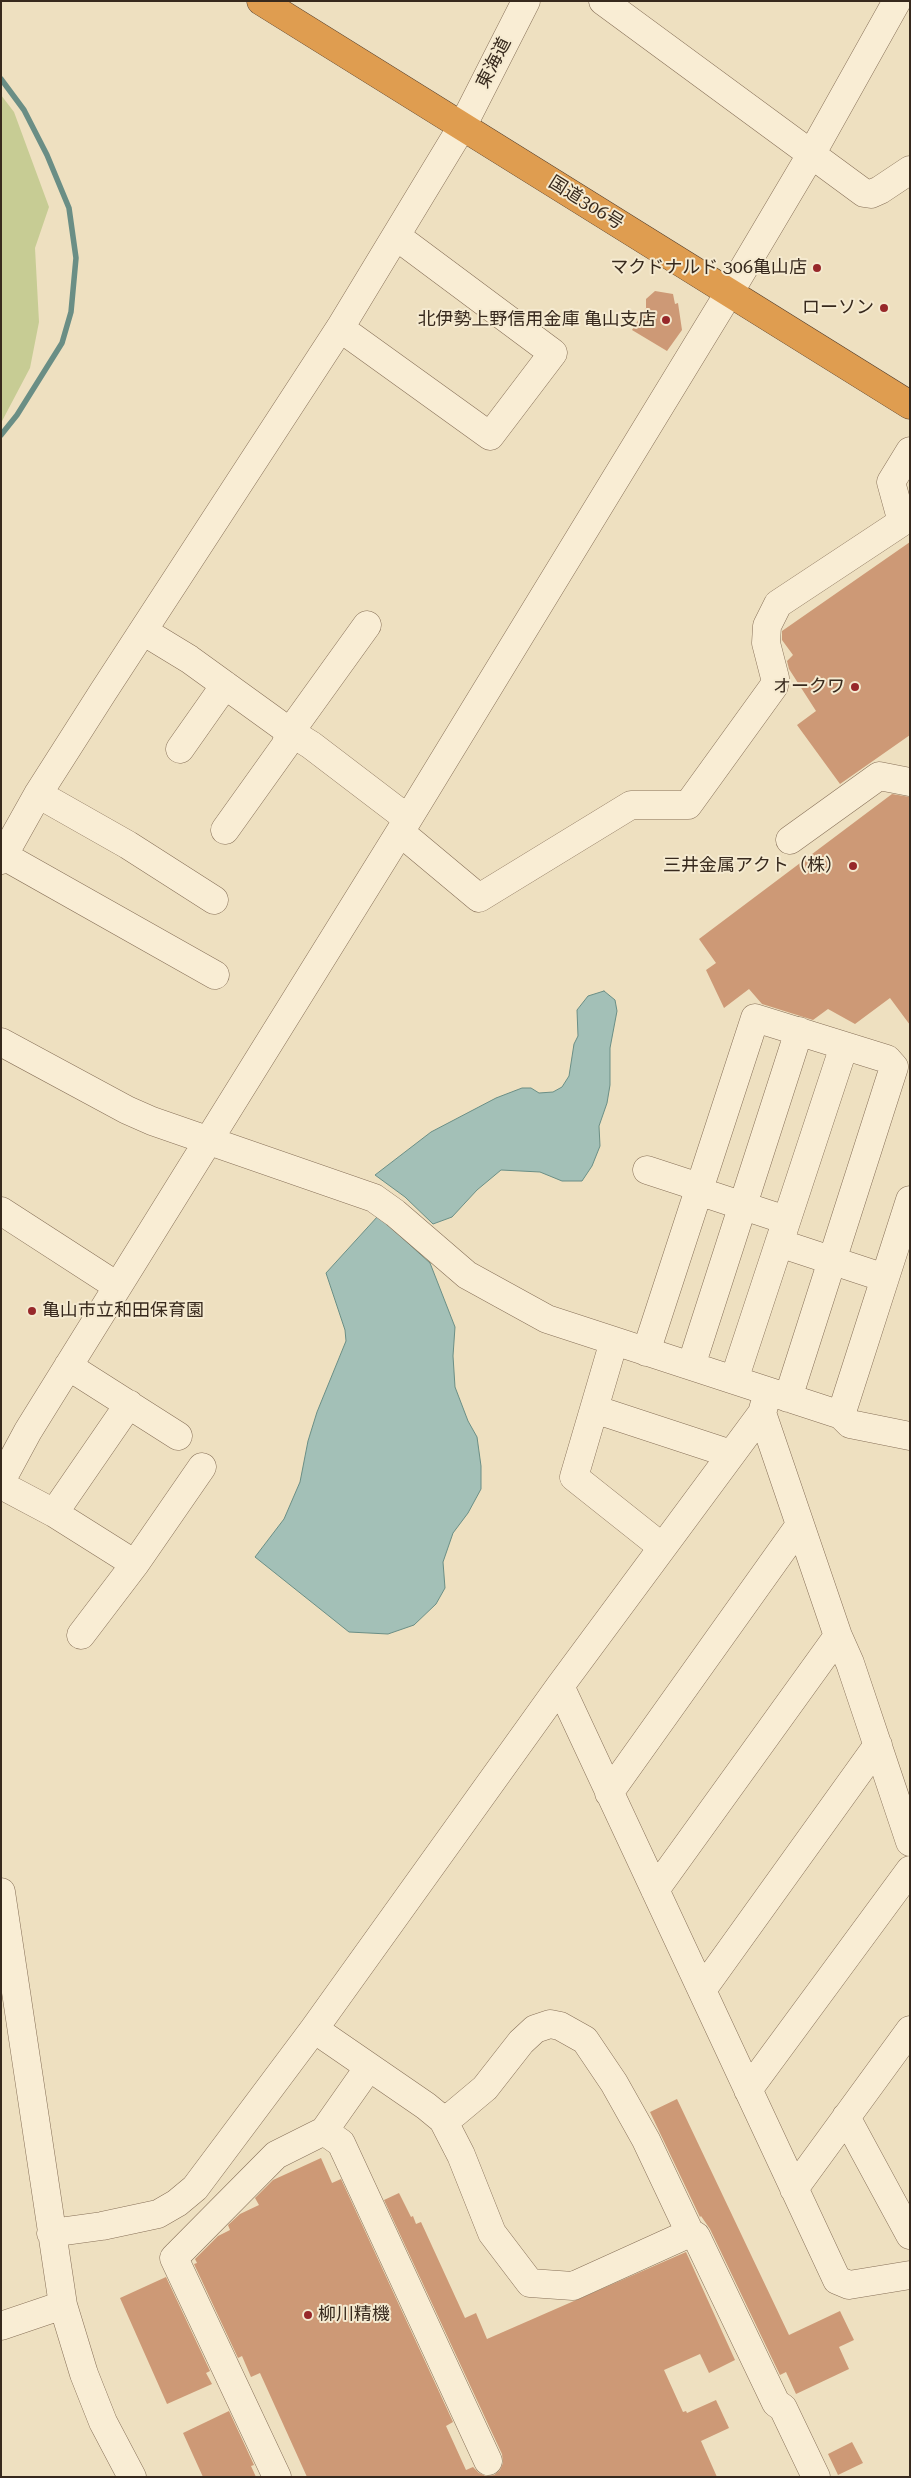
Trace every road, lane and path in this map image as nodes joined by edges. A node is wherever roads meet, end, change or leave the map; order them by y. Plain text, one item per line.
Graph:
1 (261, 1) edge
2 (526, 1) edge
3 (603, 1) edge
4 (897, 1) edge
5 (463, 126) junction
6 (812, 153) junction
7 (910, 170) edge
8 (396, 236) junction
9 (729, 293) junction
10 (340, 328) junction
11 (910, 405) edge
12 (910, 451) edge
13 (367, 626) dead end
14 (143, 631) junction
15 (225, 685) junction
16 (290, 732) junction
17 (180, 749) dead end
18 (910, 782) edge
19 (38, 794) junction
20 (404, 826) junction
21 (225, 830) dead end
22 (790, 840) dead end
23 (2, 858) edge
24 (214, 900) dead end
25 (216, 975) dead end
26 (799, 1032) junction
27 (1, 1042) edge
28 (844, 1046) junction
29 (902, 1077) edge
30 (208, 1139) junction
31 (647, 1170) dead end
32 (699, 1189) junction
33 (910, 1200) edge
34 (743, 1206) junction
35 (3, 1218) edge
36 (782, 1232) junction
37 (904, 1238) edge
38 (831, 1260) junction
39 (886, 1278) junction
40 (117, 1286) junction
41 (614, 1341) junction
42 (646, 1352) junction
43 (68, 1366) junction
44 (691, 1366) junction
45 (734, 1380) junction
46 (772, 1401) junction
47 (129, 1404) junction
48 (594, 1409) junction
49 (841, 1415) junction
50 (178, 1436) dead end
51 (910, 1436) edge
52 (732, 1454) junction
53 (202, 1467) dead end
54 (3, 1475) edge
55 (54, 1514) junction
56 (800, 1525) junction
57 (662, 1547) junction
58 (135, 1564) junction
59 (81, 1635) dead end
60 (838, 1636) junction
61 (560, 1686) junction
62 (878, 1745) junction
63 (609, 1793) junction
64 (910, 1842) edge
65 (910, 1870) edge
66 (655, 1890) junction
67 (1, 1892) edge
68 (702, 1990) junction
69 (314, 2029) junction
70 (910, 2030) edge
71 (370, 2067) junction
72 (748, 2090) junction
73 (846, 2117) junction
74 (443, 2120) junction
75 (324, 2131) junction
76 (794, 2189) junction
77 (51, 2232) junction
78 (690, 2233) junction
79 (910, 2235) edge
80 (910, 2275) edge
81 (63, 2305) junction
82 (1, 2326) edge
83 (488, 2461) dead end
84 (132, 2477) edge
85 (277, 2477) edge
86 (816, 2477) edge

1 - 5 highway, 国道306号
2 - 5 street, 東海道
3 - 6 street
4 - 6 street
5 - 8 street, 東海道
5 - 9 highway, 国道306号
6 - 7 street
6 - 9 street
8 - 10 street, 東海道
8 - 10 street
9 - 11 highway, 国道306号
9 - 20 street
10 - 14 street, 東海道
12 - 20 street
13 - 16 street
14 - 15 street
14 - 19 street, 東海道
15 - 16 street
15 - 17 street
16 - 20 street
16 - 21 street
18 - 22 street
19 - 23 street, 東海道
19 - 24 street
20 - 30 street
23 - 25 street
26 - 28 street
26 - 32 street
26 - 34 street
27 - 30 street
28 - 29 street
28 - 36 street
29 - 38 street
30 - 40 street
30 - 41 street
31 - 32 street
32 - 34 street
32 - 42 street
33 - 37 street
34 - 36 street
34 - 44 street
35 - 40 street
36 - 38 street
36 - 45 street
37 - 39 street
38 - 39 street
38 - 46 street
39 - 49 street
40 - 43 street
41 - 42 street
41 - 48 street
42 - 44 street
43 - 47 street
43 - 54 street
44 - 45 street
45 - 46 street
46 - 49 street
46 - 52 street
46 - 56 street
47 - 50 street
47 - 55 street
48 - 52 street
48 - 57 street
49 - 51 street
52 - 57 street
53 - 58 street
54 - 55 street
55 - 58 street
56 - 60 street
56 - 63 street
57 - 61 street
58 - 59 street
60 - 62 street
60 - 66 street
61 - 63 street
61 - 69 street
62 - 64 street
62 - 68 street
63 - 66 street
65 - 72 street
66 - 68 street
67 - 77 street
68 - 72 street
69 - 71 street
69 - 77 street
70 - 73 street
71 - 74 street
71 - 75 street
72 - 76 street
73 - 76 street
73 - 79 street
74 - 78 street
74 - 78 street
75 - 83 street
75 - 85 street
76 - 80 street
77 - 81 street
78 - 86 street
81 - 82 street
81 - 84 street

